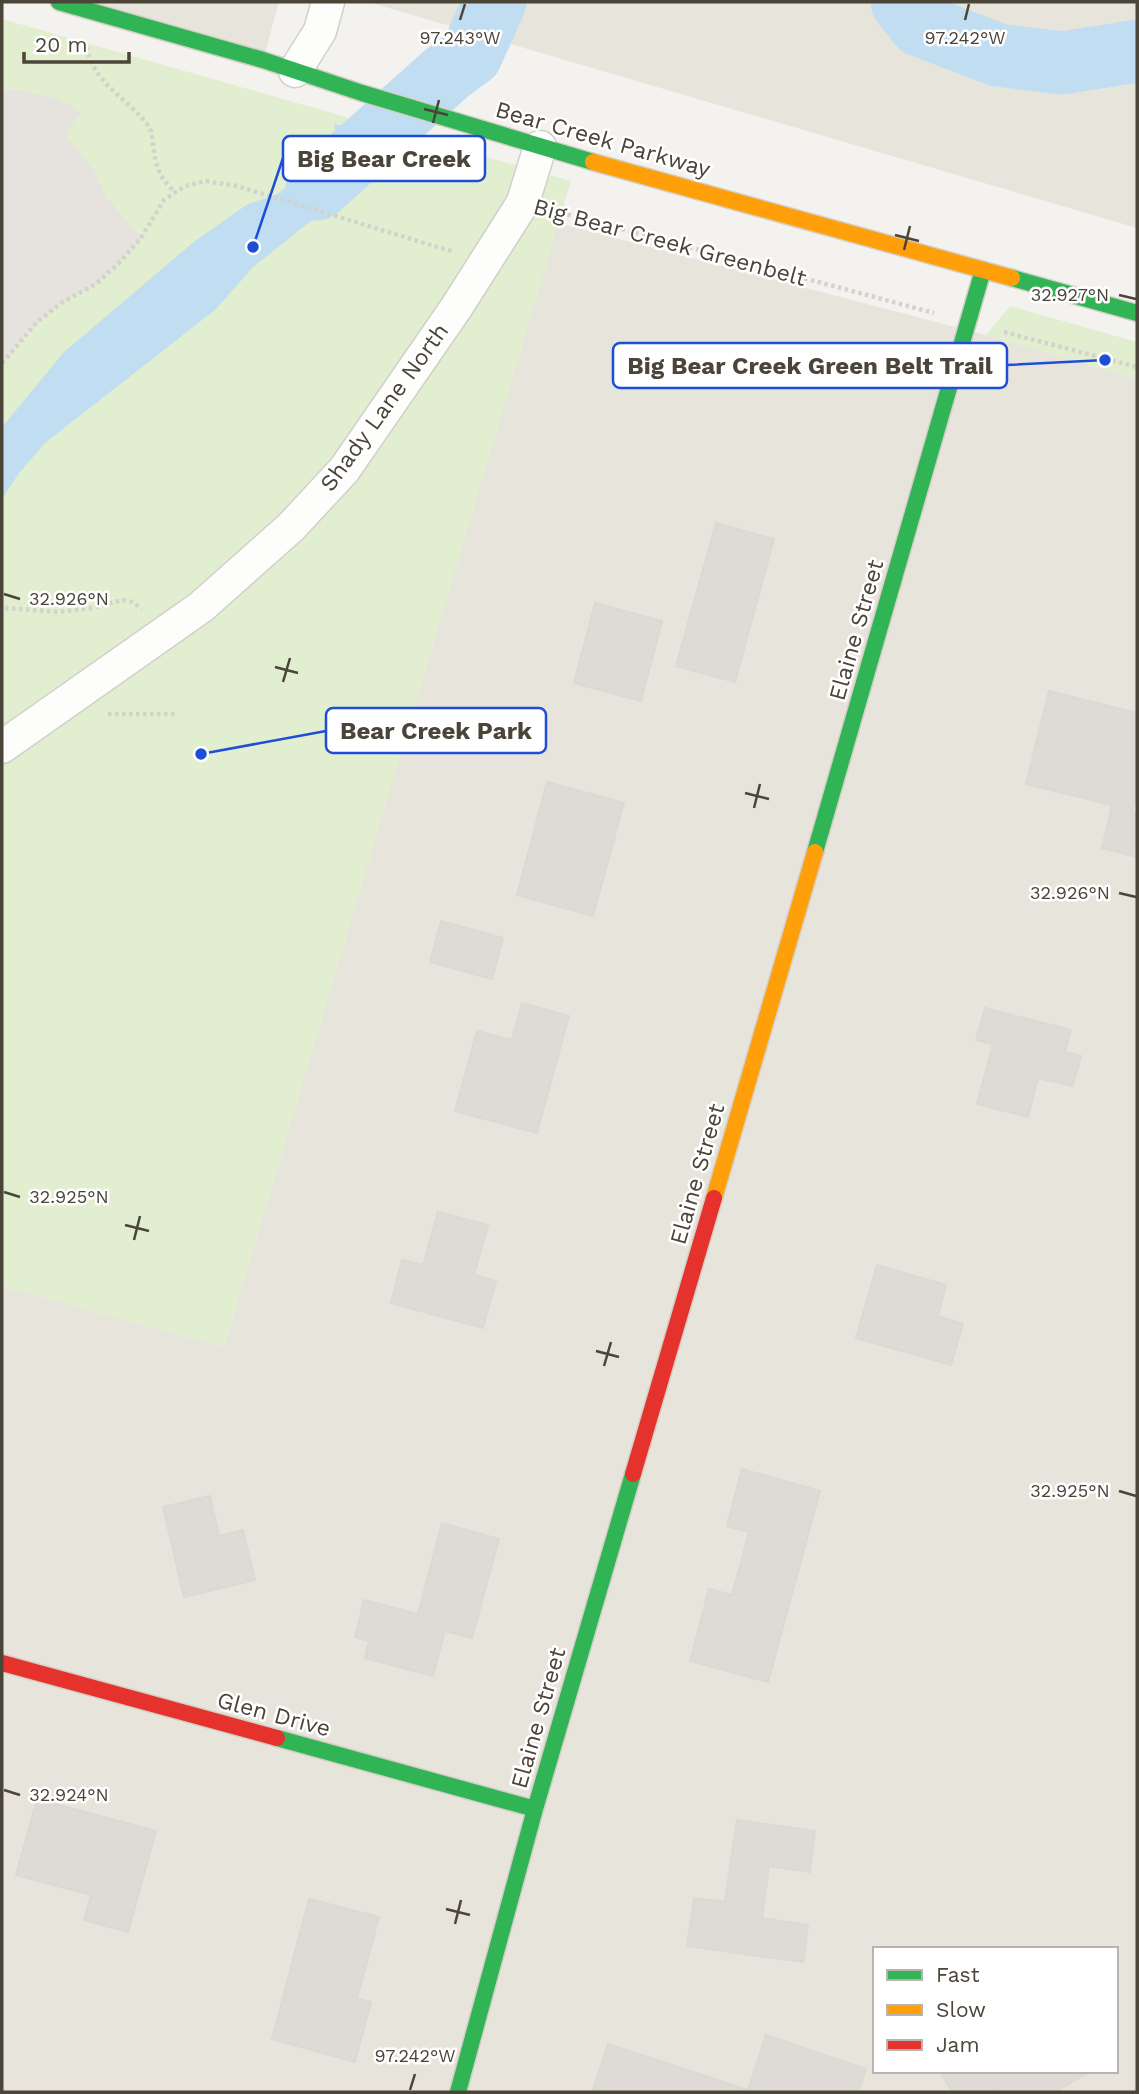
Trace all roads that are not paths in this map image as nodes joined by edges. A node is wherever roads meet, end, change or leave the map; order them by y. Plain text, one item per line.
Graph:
1 (59, 2) edge
2 (328, 2) edge
3 (295, 71) junction
4 (540, 147) junction
5 (983, 270) junction
6 (1137, 313) edge
7 (2, 747) edge
8 (2, 1663) edge
9 (534, 1810) junction
10 (458, 2092) edge

1 - 3 street, Bear Creek Parkway
2 - 3 street
3 - 4 street, Bear Creek Parkway
4 - 5 street, Bear Creek Parkway
4 - 7 street, Shady Lane North
5 - 6 street, Bear Creek Parkway
5 - 9 street, Elaine Street
8 - 9 street, Glen Drive
9 - 10 street, Elaine Street

